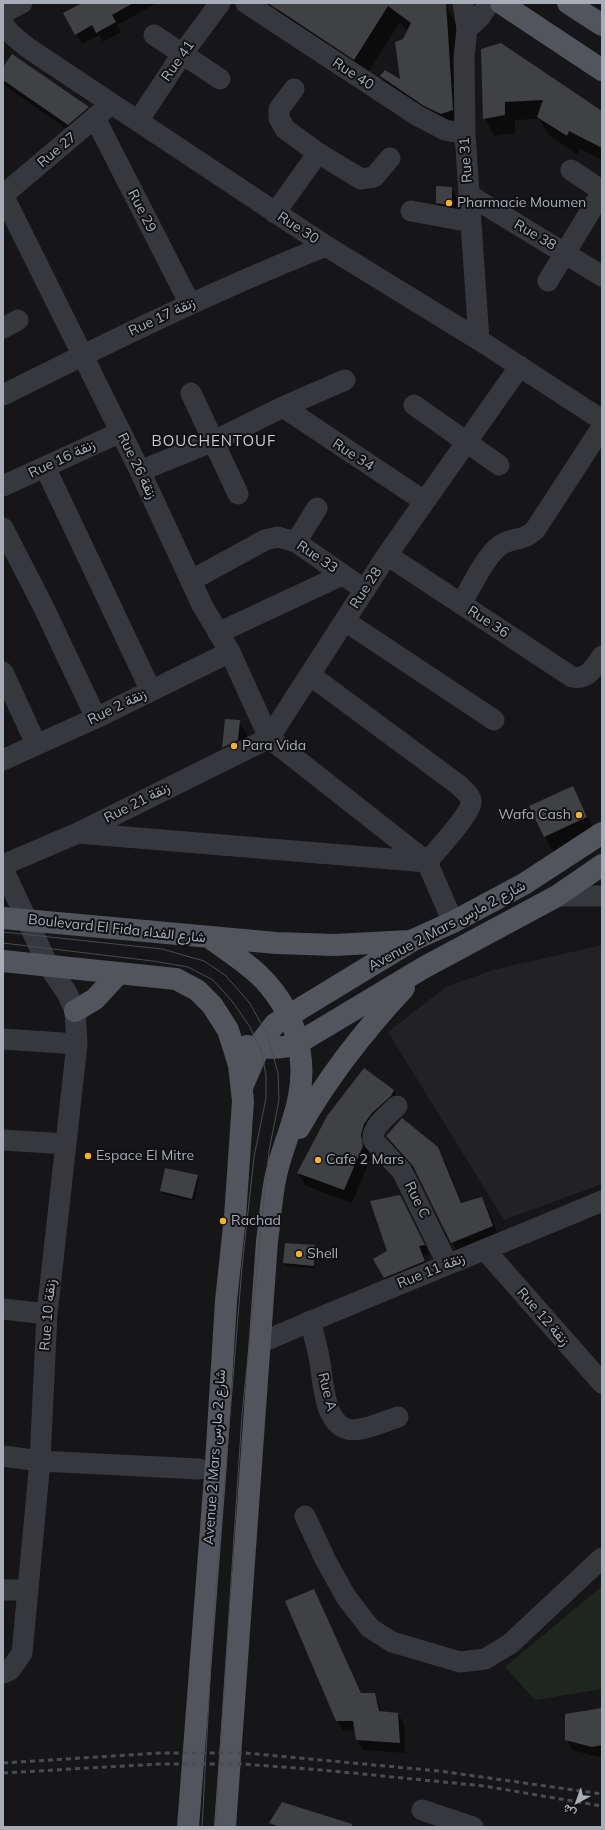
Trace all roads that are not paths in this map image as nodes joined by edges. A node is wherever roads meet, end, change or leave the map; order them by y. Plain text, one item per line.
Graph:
1 (22, 3) edge
2 (220, 3) edge
3 (246, 3) edge
4 (463, 3) edge
5 (489, 3) edge
6 (501, 3) edge
7 (568, 3) edge
8 (3, 13) edge
9 (3, 24) edge
10 (602, 25) edge
11 (467, 29) junction
12 (154, 35) dead end
13 (183, 53) junction
14 (602, 70) edge
15 (220, 79) dead end
16 (294, 89) dead end
17 (110, 104) junction
18 (95, 118) junction
19 (138, 121) junction
20 (465, 134) junction
21 (318, 153) junction
22 (390, 158) dead end
23 (571, 170) dead end
24 (602, 191) edge
25 (3, 195) edge
26 (469, 195) junction
27 (411, 211) dead end
28 (276, 213) junction
29 (471, 222) junction
30 (326, 246) junction
31 (564, 252) junction
32 (602, 276) edge
33 (548, 281) dead end
34 (190, 304) junction
35 (479, 340) junction
36 (83, 354) junction
37 (520, 366) junction
38 (345, 380) dead end
39 (4, 393) edge
40 (191, 393) dead end
41 (414, 405) dead end
42 (283, 407) junction
43 (602, 420) edge
44 (602, 427) edge
45 (121, 432) junction
46 (466, 440) junction
47 (214, 441) junction
48 (499, 465) dead end
49 (45, 467) junction
50 (140, 471) junction
51 (3, 486) edge
52 (238, 494) dead end
53 (424, 501) junction
54 (317, 508) dead end
55 (3, 528) edge
56 (296, 542) junction
57 (387, 555) junction
58 (342, 575) junction
59 (192, 580) junction
60 (365, 590) junction
61 (461, 604) junction
62 (344, 621) junction
63 (218, 634) junction
64 (230, 652) junction
65 (597, 663) edge
66 (3, 672) edge
67 (310, 675) junction
68 (151, 691) junction
69 (96, 718) junction
70 (494, 720) dead end
71 (269, 738) junction
72 (36, 744) junction
73 (3, 760) edge
74 (78, 833) junction
75 (602, 833) edge
76 (427, 862) junction
77 (3, 865) edge
78 (602, 865) edge
79 (3, 869) edge
80 (557, 896) junction
81 (602, 896) edge
82 (3, 918) edge
83 (27, 920) junction
84 (453, 922) junction
85 (210, 938) junction
86 (413, 940) junction
87 (3, 961) edge
88 (48, 965) junction
89 (423, 968) junction
90 (120, 973) junction
91 (75, 1011) junction
92 (290, 1016) junction
93 (3, 1039) edge
94 (232, 1041) junction
95 (298, 1043) junction
96 (77, 1044) junction
97 (259, 1048) junction
98 (242, 1088) junction
99 (397, 1106) dead end
100 (3, 1140) edge
101 (66, 1144) junction
102 (282, 1158) junction
103 (602, 1201) edge
104 (485, 1250) junction
105 (447, 1263) junction
106 (3, 1309) edge
107 (47, 1314) junction
108 (310, 1321) junction
109 (260, 1343) junction
110 (602, 1383) edge
111 (398, 1417) dead end
112 (3, 1456) edge
113 (40, 1461) junction
114 (199, 1469) dead end
115 (305, 1516) dead end
116 (602, 1558) edge
117 (3, 1590) edge
118 (26, 1590) junction
119 (6, 1672) edge
120 (422, 1810) dead end
121 (188, 1827) edge
122 (225, 1827) edge
123 (473, 1827) edge

1 - 8 street
2 - 13 street, Rue 41
3 - 20 street, Rue 40
4 - 11 street, Rue 31
5 - 11 street
6 - 14 main road
7 - 10 main road
9 - 17 street, Rue 30
11 - 20 street, Rue 31
12 - 13 street
13 - 15 street
13 - 19 street, Rue 41
16 - 21 street
17 - 18 street, Rue 27
17 - 19 street, Rue 30
18 - 25 street, Rue 27
18 - 34 street, Rue 29
19 - 28 street, Rue 30
20 - 26 street, Rue 31
21 - 22 street
21 - 28 street
23 - 24 street
24 - 31 street
25 - 36 street, Rue 26 زنقة
26 - 29 street, Rue 31
26 - 31 street, Rue 38
27 - 29 street
28 - 30 street, Rue 30
29 - 35 street, Rue 31
30 - 34 street, Rue 17 زنقة
30 - 35 street, Rue 30
31 - 32 street, Rue 38
31 - 33 street
34 - 36 street, Rue 17 زنقة
35 - 37 street, Rue 30
36 - 39 street, Rue 17 زنقة
36 - 45 street, Rue 26 زنقة
37 - 43 street, Rue 30
37 - 46 street, Rue 28
38 - 42 street
40 - 47 street
41 - 46 street
42 - 47 street
42 - 53 street, Rue 34
44 - 61 street
45 - 49 street, Rue 16 زنقة
45 - 50 street, Rue 26 زنقة
46 - 48 street
46 - 53 street, Rue 28
47 - 50 street
47 - 52 street
49 - 51 street, Rue 16 زنقة
49 - 68 street
50 - 59 street, Rue 26 زنقة
53 - 57 street, Rue 28
54 - 56 street
55 - 69 street
56 - 58 street, Rue 33
56 - 59 street, Rue 33
57 - 60 street, Rue 28
57 - 61 street, Rue 36
58 - 60 street, Rue 33
58 - 63 street
59 - 63 street, Rue 26 زنقة
60 - 62 street, Rue 28
61 - 65 street, Rue 36
62 - 67 street, Rue 28
62 - 70 street
63 - 64 street, Rue 26 زنقة
64 - 68 street, Rue 2 زنقة
64 - 71 street, Rue 26 زنقة
66 - 72 street
67 - 71 street, Rue 28
67 - 76 street
68 - 69 street, Rue 2 زنقة
69 - 72 street, Rue 2 زنقة
71 - 74 street, Rue 21 زنقة
71 - 76 street
72 - 73 street, Rue 2 زنقة
74 - 76 street
74 - 77 street, Rue 21 زنقة
75 - 84 main road, Avenue 2 Mars شارع 2 مارس
76 - 84 street
78 - 80 main road, Avenue 2 Mars شارع 2 مارس
79 - 83 street, Rue 10 زنقة
80 - 81 street
80 - 89 main road, Avenue 2 Mars شارع 2 مارس
82 - 83 main road, Boulevard El Fida شارع الفداء
83 - 85 main road, Boulevard El Fida شارع الفداء
83 - 88 street, Rue 10 زنقة
84 - 86 main road, Avenue 2 Mars شارع 2 مارس
85 - 86 main road
85 - 92 main road, Boulevard El Fida شارع الفداء
86 - 92 main road, Avenue 2 Mars شارع 2 مارس
87 - 88 main road
88 - 90 main road
88 - 91 street, Rue 10 زنقة
89 - 95 main road, Avenue 2 Mars شارع 2 مارس
89 - 102 main road
90 - 91 main road
90 - 94 main road
91 - 96 street, Rue 10 زنقة
92 - 95 main road, Boulevard El Fida شارع الفداء
92 - 97 main road, Avenue 2 Mars شارع 2 مارس
93 - 96 street
94 - 97 main road, Avenue 2 Mars شارع 2 مارس
94 - 98 main road
95 - 97 main road, Avenue 2 Mars شارع 2 مارس
95 - 102 main road, Boulevard El Fida شارع الفداء
96 - 101 street, Rue 10 زنقة
97 - 98 main road, Avenue 2 Mars شارع 2 مارس
98 - 121 main road, Avenue 2 Mars شارع 2 مارس
99 - 105 street, Rue C
100 - 101 street
101 - 107 street, Rue 10 زنقة
102 - 109 main road
103 - 104 street, Rue 11 زنقة
104 - 105 street, Rue 11 زنقة
104 - 110 street, Rue 12 زنقة
105 - 108 street, Rue 11 زنقة
106 - 107 street
107 - 113 street, Rue 10 زنقة
108 - 109 street, Rue 11 زنقة
108 - 111 street, Rue A
109 - 122 main road
112 - 113 street
113 - 114 street
113 - 118 street, Rue 10 زنقة
115 - 116 street
117 - 118 street
118 - 119 street, Rue 10 زنقة
120 - 123 street

